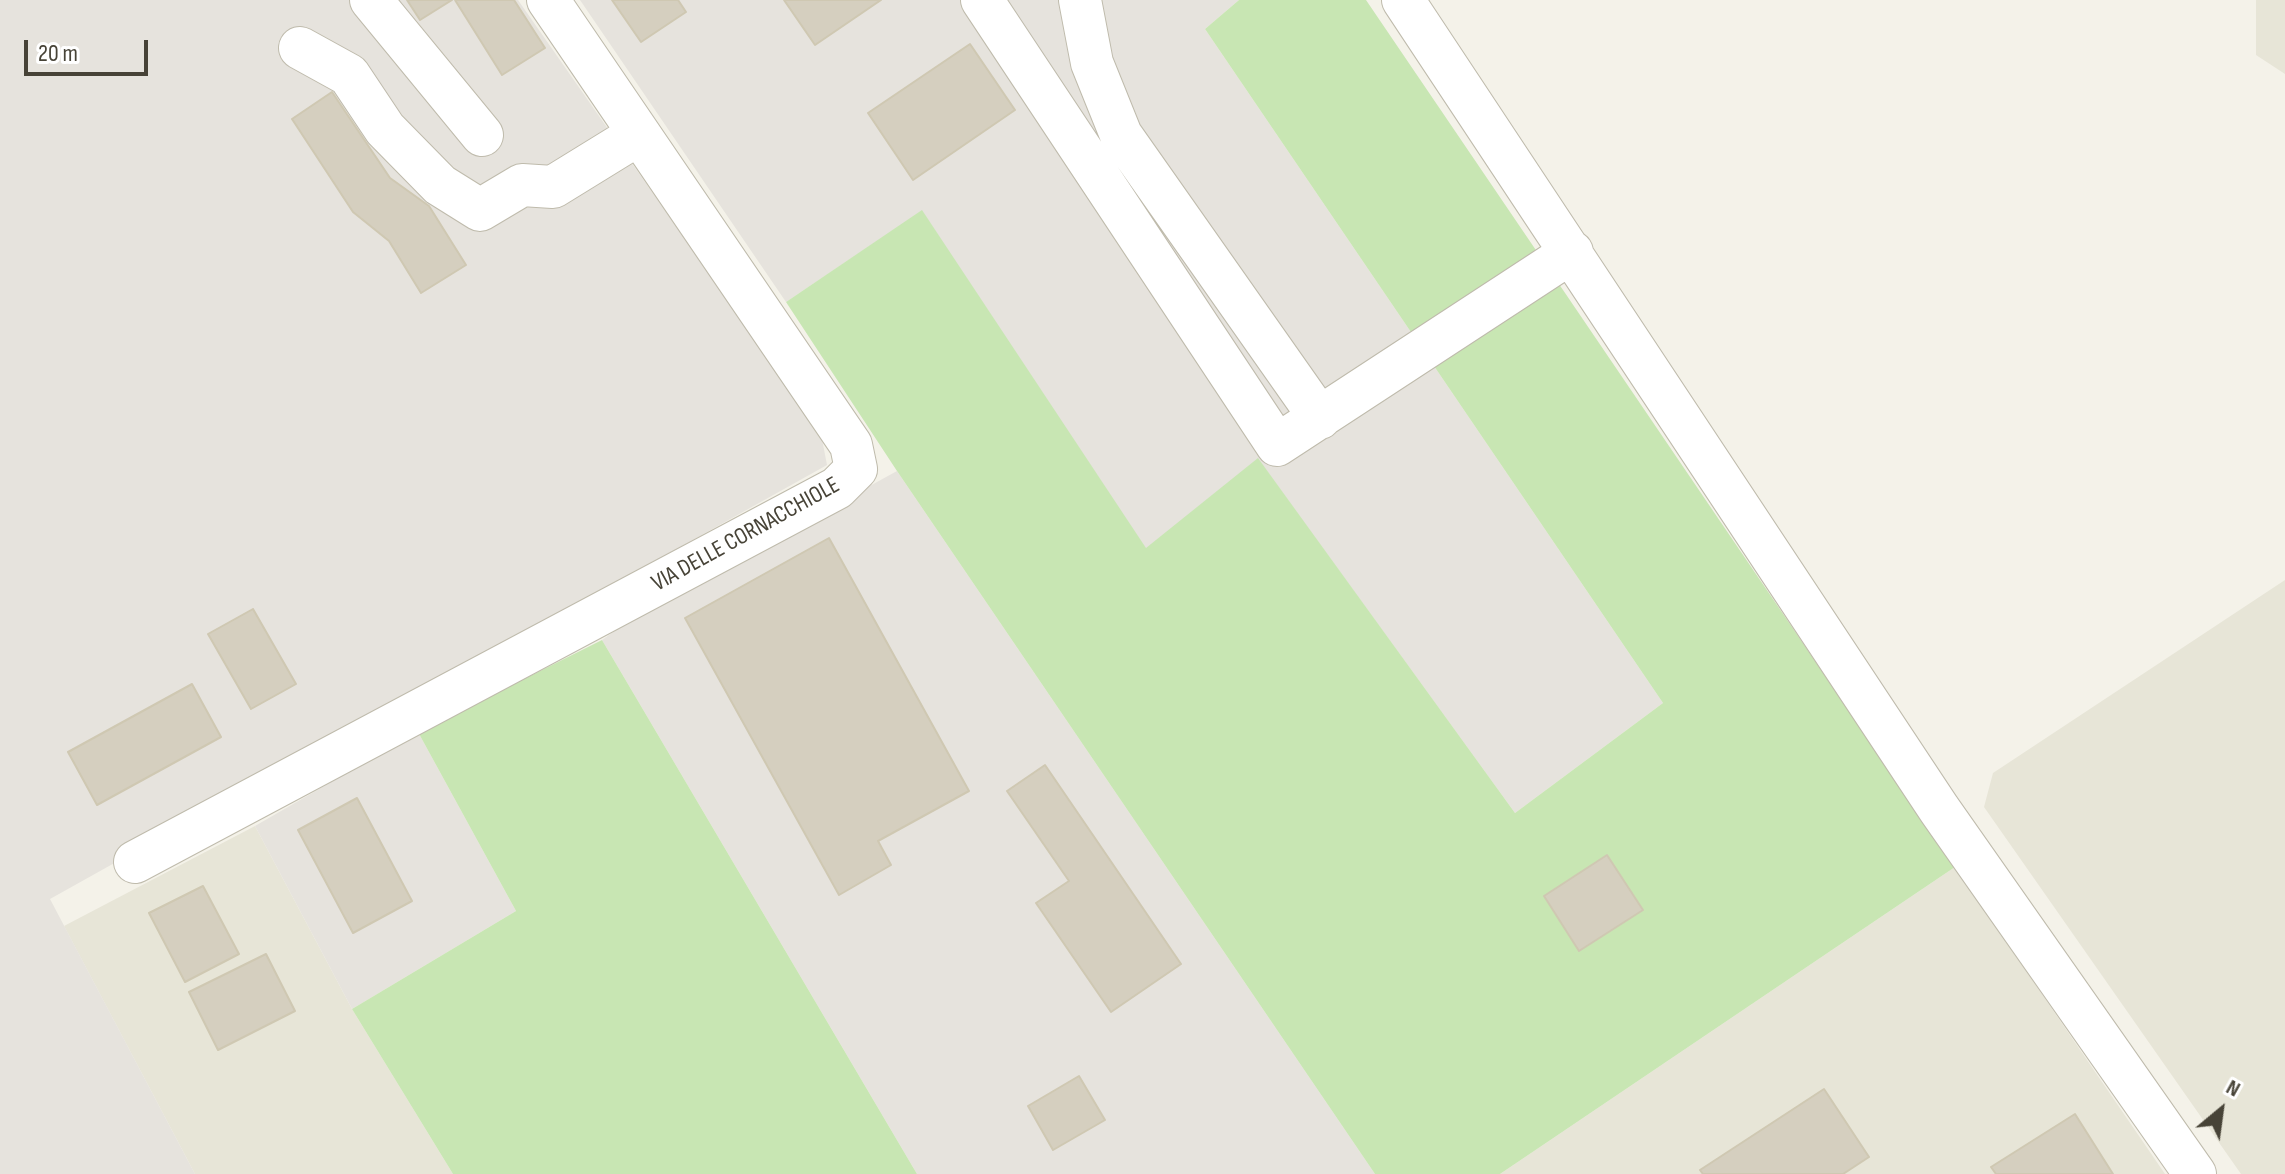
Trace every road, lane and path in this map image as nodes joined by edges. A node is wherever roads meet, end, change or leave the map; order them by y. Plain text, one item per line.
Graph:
1 (371, 0) edge
2 (548, 0) edge
3 (982, 0) edge
4 (1080, 0) edge
5 (1403, 0) edge
6 (300, 48) dead end
7 (639, 134) junction
8 (482, 135) dead end
9 (1572, 252) junction
10 (1320, 418) junction
11 (135, 862) dead end
12 (2195, 1174) edge

1 - 8 street
2 - 7 street, VIA DELLE CORNACCHIOLE
3 - 10 street
4 - 10 street
5 - 9 street
6 - 7 street
7 - 11 street, VIA DELLE CORNACCHIOLE
9 - 10 street
9 - 12 street

